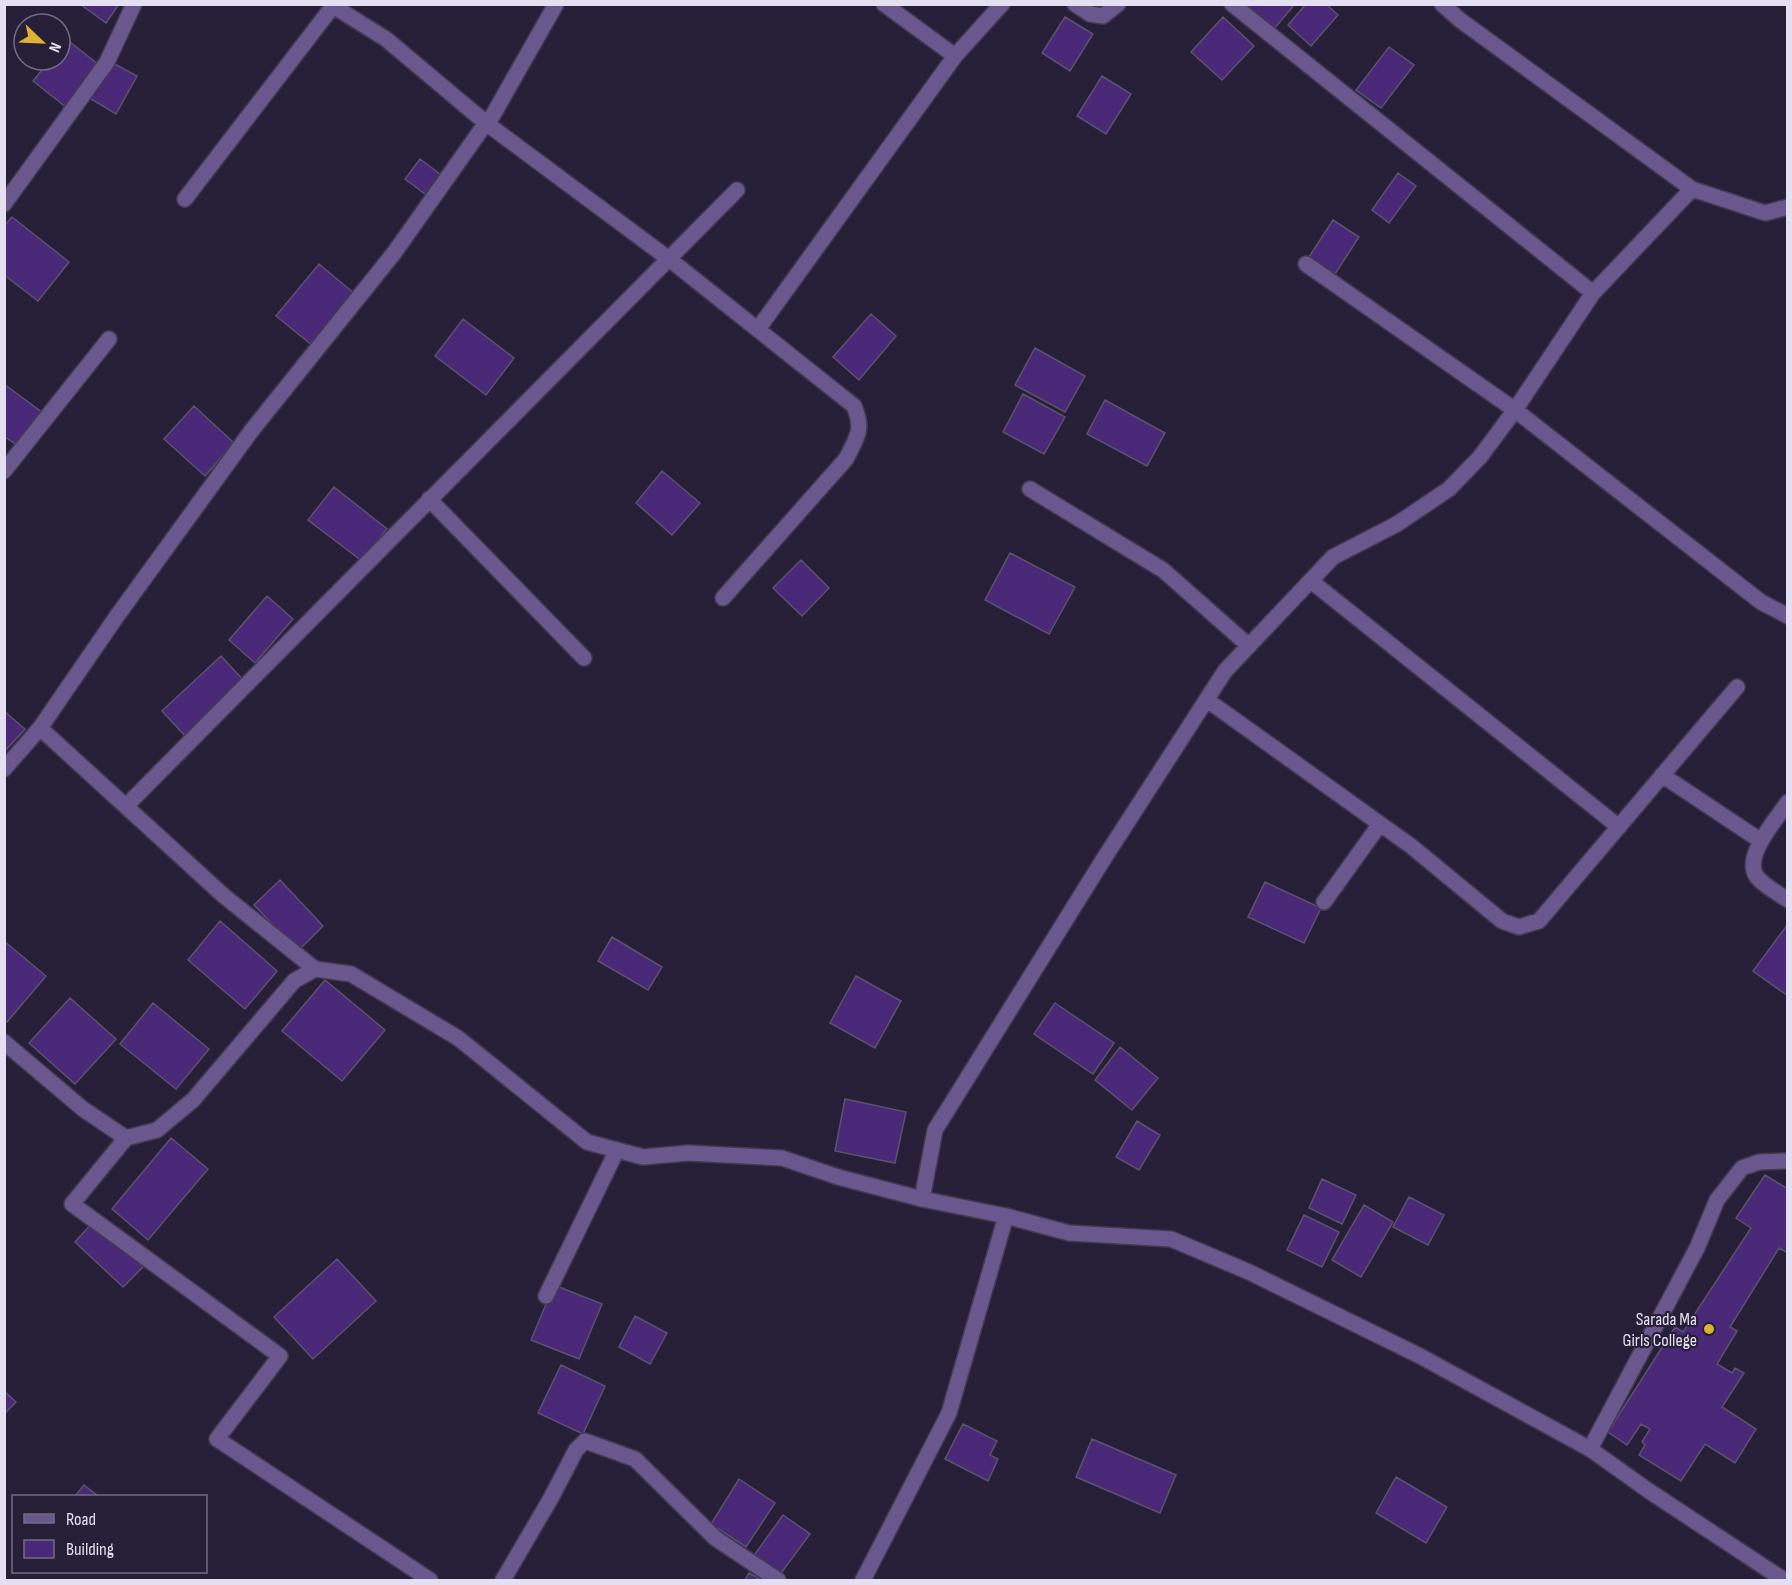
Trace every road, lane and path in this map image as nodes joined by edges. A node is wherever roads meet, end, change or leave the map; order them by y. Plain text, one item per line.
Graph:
1 (134, 4) edge
2 (556, 4) edge
3 (884, 4) edge
4 (1002, 4) edge
5 (1075, 4) edge
6 (1118, 4) edge
7 (1232, 4) edge
8 (1442, 4) edge
9 (332, 5) edge
10 (955, 56) junction
11 (486, 123) junction
12 (1692, 189) junction
13 (737, 190) dead end
14 (185, 199) dead end
15 (4, 204) edge
16 (1788, 207) edge
17 (669, 259) junction
18 (1306, 264) dead end
19 (1593, 293) junction
20 (758, 329) junction
21 (109, 339) dead end
22 (1515, 410) junction
23 (4, 471) edge
24 (1030, 489) dead end
25 (429, 499) junction
26 (1311, 581) junction
27 (723, 598) dead end
28 (1788, 616) edge
29 (1249, 646) junction
30 (584, 658) dead end
31 (1737, 687) dead end
32 (1207, 700) junction
33 (40, 728) junction
34 (4, 769) edge
35 (1662, 776) junction
36 (1788, 802) edge
37 (126, 806) junction
38 (1380, 824) junction
39 (1619, 827) junction
40 (1761, 841) junction
41 (1788, 900) edge
42 (1324, 902) dead end
43 (315, 969) junction
44 (4, 1042) edge
45 (126, 1138) junction
46 (617, 1150) junction
47 (1788, 1161) edge
48 (922, 1199) junction
49 (1006, 1216) junction
50 (546, 1296) dead end
51 (1590, 1449) junction
52 (430, 1581) edge
53 (503, 1581) edge
54 (778, 1581) edge
55 (863, 1581) edge
56 (1784, 1581) edge

1 - 15 street
2 - 11 street
3 - 10 street
4 - 10 street
5 - 6 street
7 - 19 street
8 - 12 street
9 - 11 street
9 - 14 street
10 - 20 street
11 - 17 street
11 - 33 street
12 - 16 street
12 - 19 street
13 - 17 street
17 - 20 street
17 - 25 street
18 - 22 street
19 - 22 street
20 - 27 street
21 - 23 street
22 - 26 street
22 - 28 street
24 - 29 street
25 - 30 street
25 - 37 street
26 - 29 street
26 - 39 street
29 - 32 street
31 - 35 street
32 - 38 street
32 - 48 street
33 - 34 street
33 - 37 street
35 - 39 street
35 - 40 street
36 - 40 street
37 - 43 street
38 - 39 street
38 - 42 street
40 - 41 street
43 - 45 street
43 - 46 street
44 - 45 street
45 - 52 street
46 - 48 street
46 - 50 street
47 - 51 street
48 - 49 street
49 - 51 street
49 - 55 street
51 - 56 street
53 - 54 street

